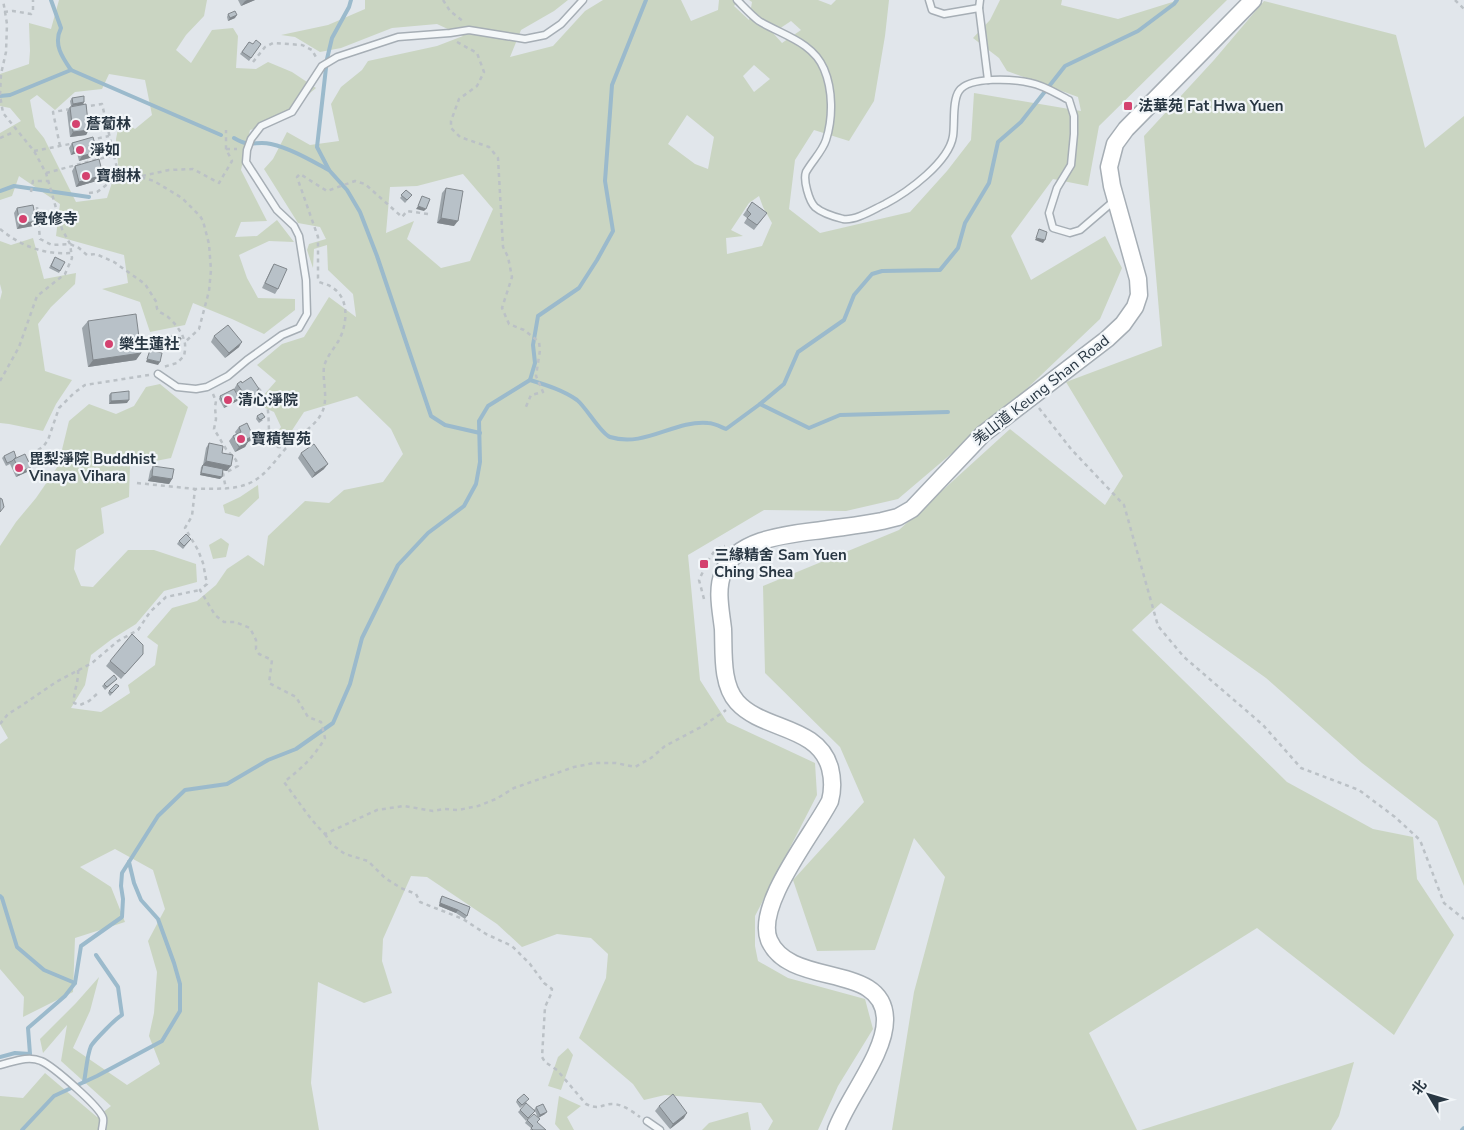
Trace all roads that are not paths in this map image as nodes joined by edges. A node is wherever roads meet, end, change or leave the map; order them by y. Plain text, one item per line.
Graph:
1 (583, 0) edge
2 (737, 0) edge
3 (929, 0) edge
4 (980, 0) edge
5 (1253, 0) edge
6 (979, 8) junction
7 (988, 80) junction
8 (1116, 199) junction
9 (158, 374) road end
10 (0, 1065) edge
11 (647, 1121) road end
12 (102, 1130) edge
13 (660, 1130) edge
14 (836, 1130) edge

1 - 9 lane
2 - 7 lane
3 - 6 lane
4 - 6 lane
5 - 8 main road, 羗山道 Keung Shan Road
6 - 7 lane
7 - 8 lane
8 - 14 main road, 羗山道 Keung Shan Road
10 - 12 lane
11 - 13 lane

